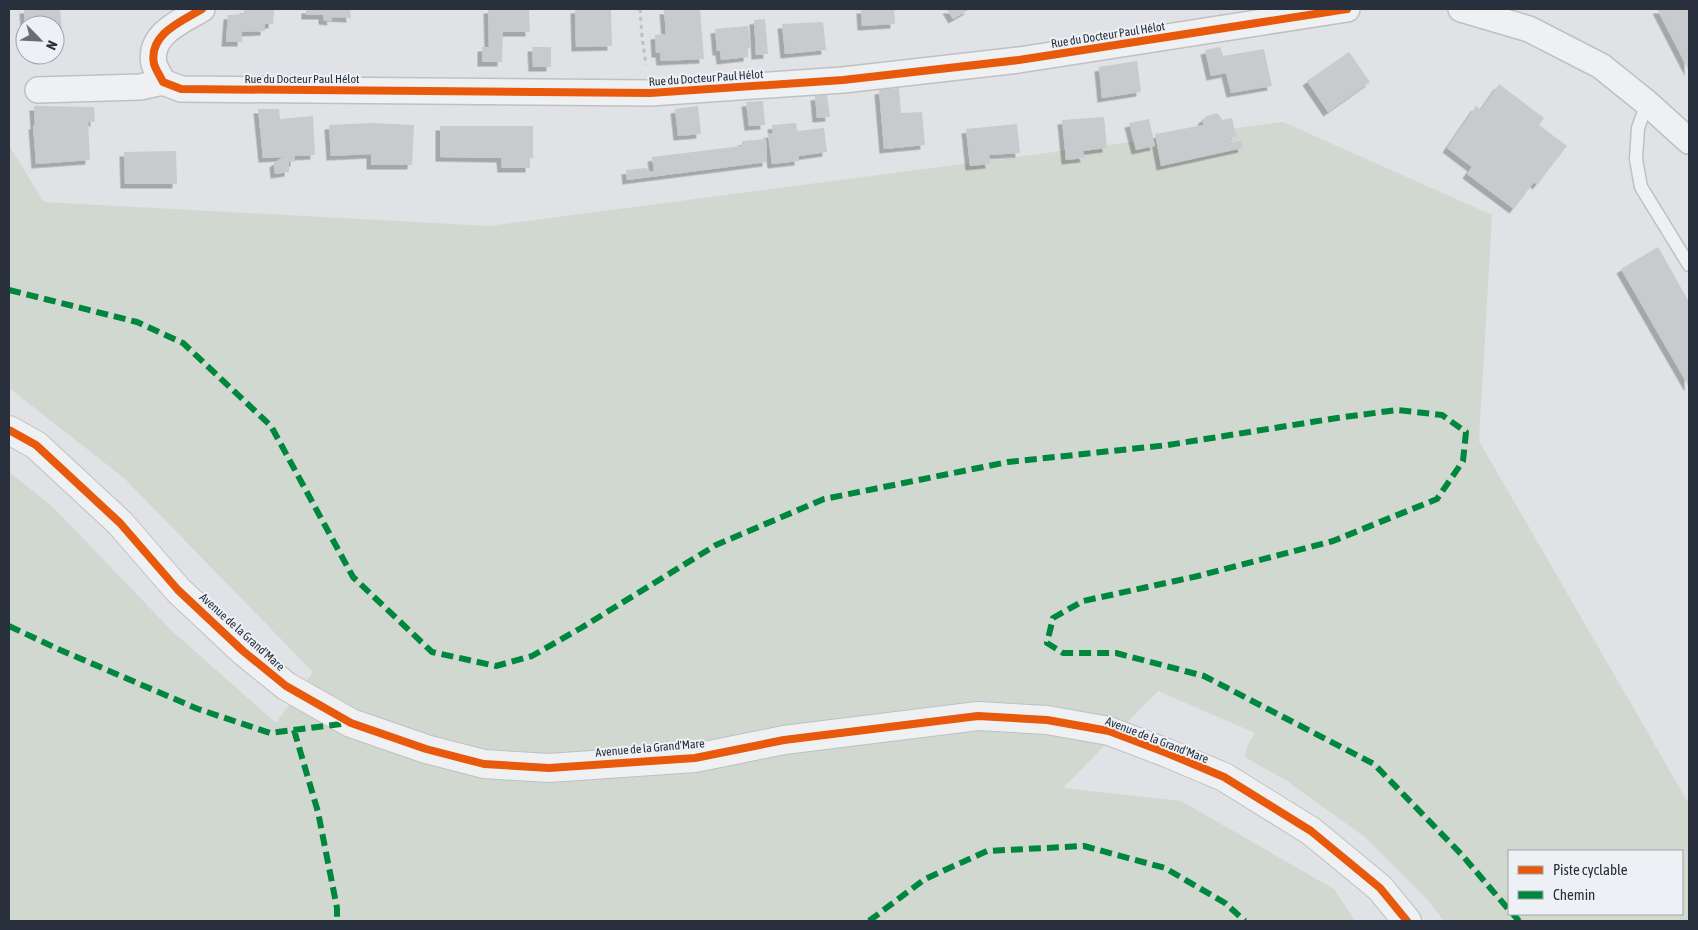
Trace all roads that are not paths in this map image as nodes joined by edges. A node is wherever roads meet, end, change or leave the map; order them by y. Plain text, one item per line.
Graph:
1 (202, 9) edge
2 (1347, 9) edge
3 (1461, 9) edge
4 (163, 82) junction
5 (38, 90) dead end
6 (1647, 103) junction
7 (1689, 141) edge
8 (1689, 265) edge
9 (9, 430) edge
10 (1407, 921) edge

1 - 4 street
2 - 4 street, Rue du Docteur Paul Hélot
3 - 6 street
4 - 5 street
6 - 7 street
6 - 8 lane
9 - 10 street, Avenue de la Grand'Mare

